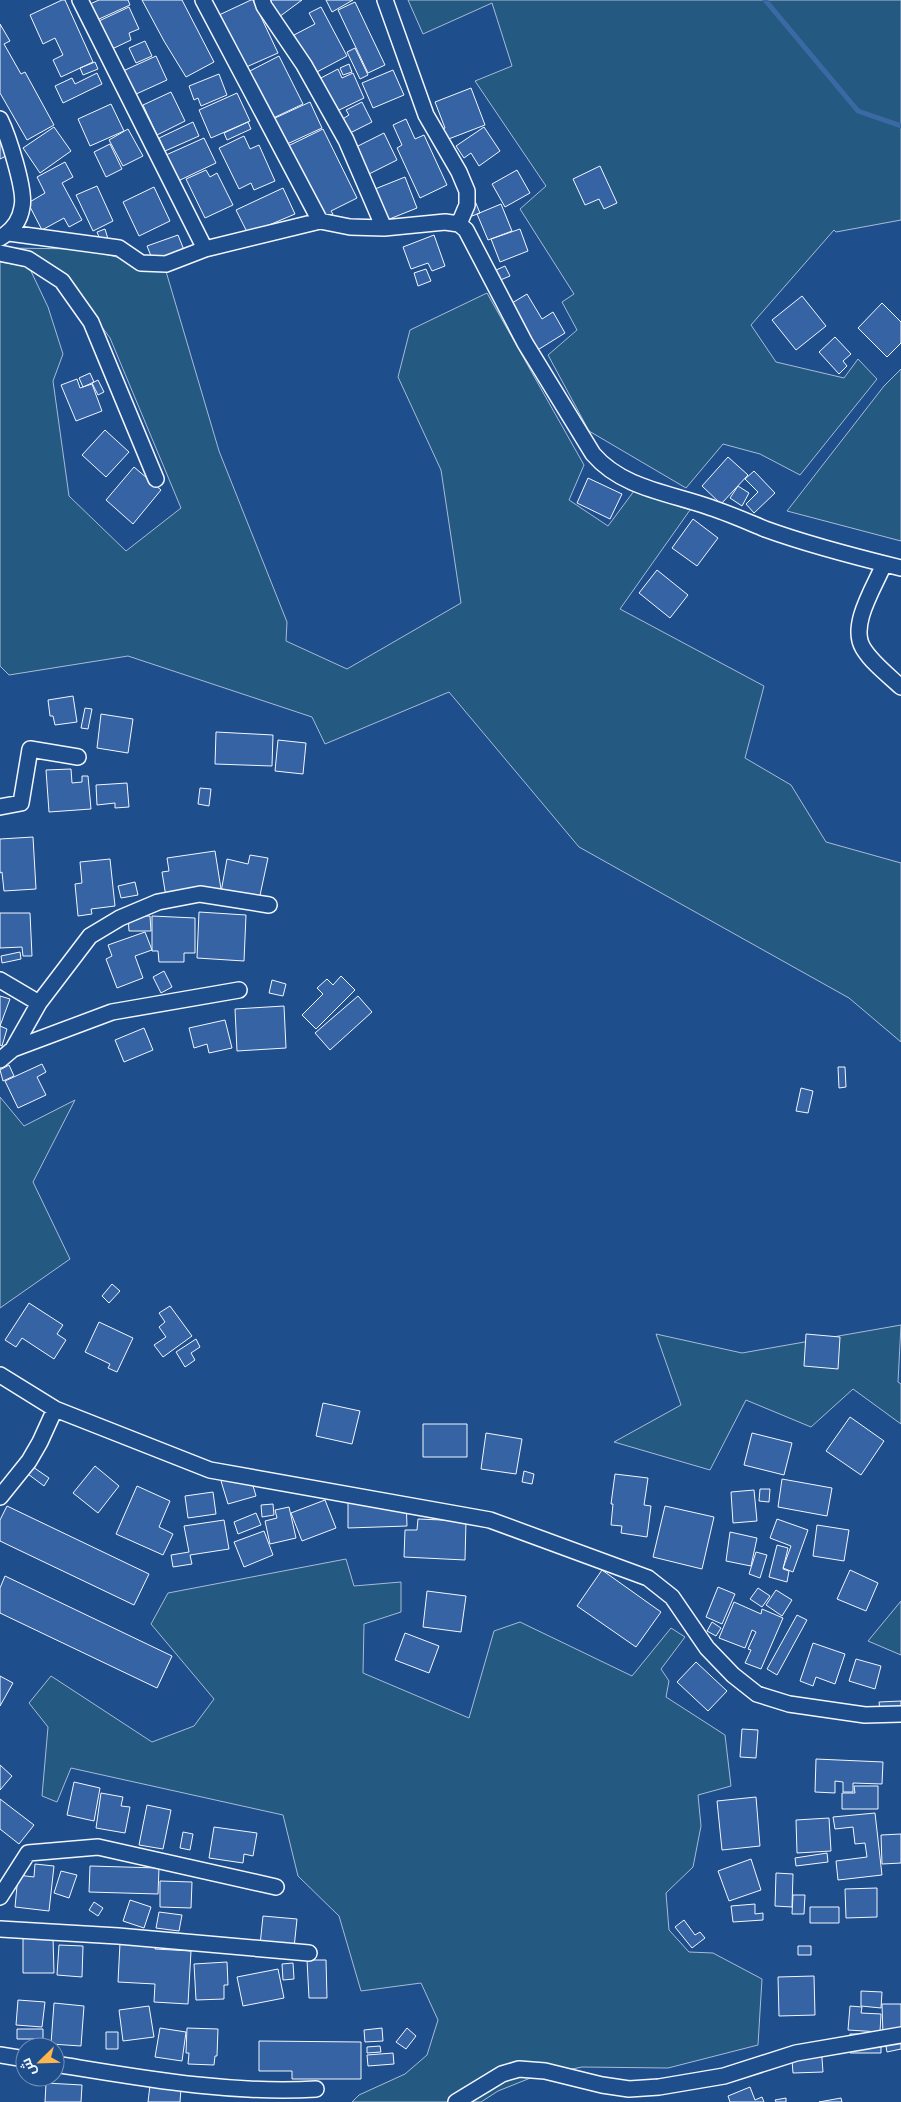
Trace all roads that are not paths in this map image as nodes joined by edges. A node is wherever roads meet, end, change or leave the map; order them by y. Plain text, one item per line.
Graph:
1 (80, 0) edge
2 (203, 0) edge
3 (262, 0) edge
4 (385, 0) edge
5 (0, 119) edge
6 (320, 221) junction
7 (459, 224) junction
8 (384, 228) junction
9 (5, 235) edge
10 (205, 249) junction
11 (0, 252) edge
12 (156, 479) dead end
13 (884, 564) junction
14 (901, 568) edge
15 (901, 687) edge
16 (78, 757) dead end
17 (0, 807) edge
18 (269, 905) dead end
19 (0, 980) edge
20 (239, 990) dead end
21 (39, 1003) junction
22 (13, 1049) junction
23 (0, 1060) edge
24 (0, 1375) edge
25 (55, 1409) junction
26 (0, 1497) edge
27 (901, 1714) edge
28 (276, 1887) dead end
29 (0, 1896) edge
30 (0, 1929) edge
31 (308, 1953) dead end
32 (901, 2035) edge
33 (0, 2055) edge
34 (15, 2057) edge
35 (65, 2066) edge
36 (316, 2089) dead end
37 (456, 2102) edge

1 - 10 street
2 - 6 street
3 - 8 street
4 - 7 street
5 - 9 street
6 - 8 street
6 - 10 street
7 - 8 street
7 - 13 street
9 - 10 street
11 - 12 street
13 - 14 street
13 - 15 street
16 - 17 street
18 - 21 street
19 - 21 street
20 - 22 street
21 - 22 street
22 - 23 street
24 - 25 street
25 - 26 street
25 - 27 street
28 - 29 street
30 - 31 street
32 - 37 street
33 - 34 street
35 - 36 street

